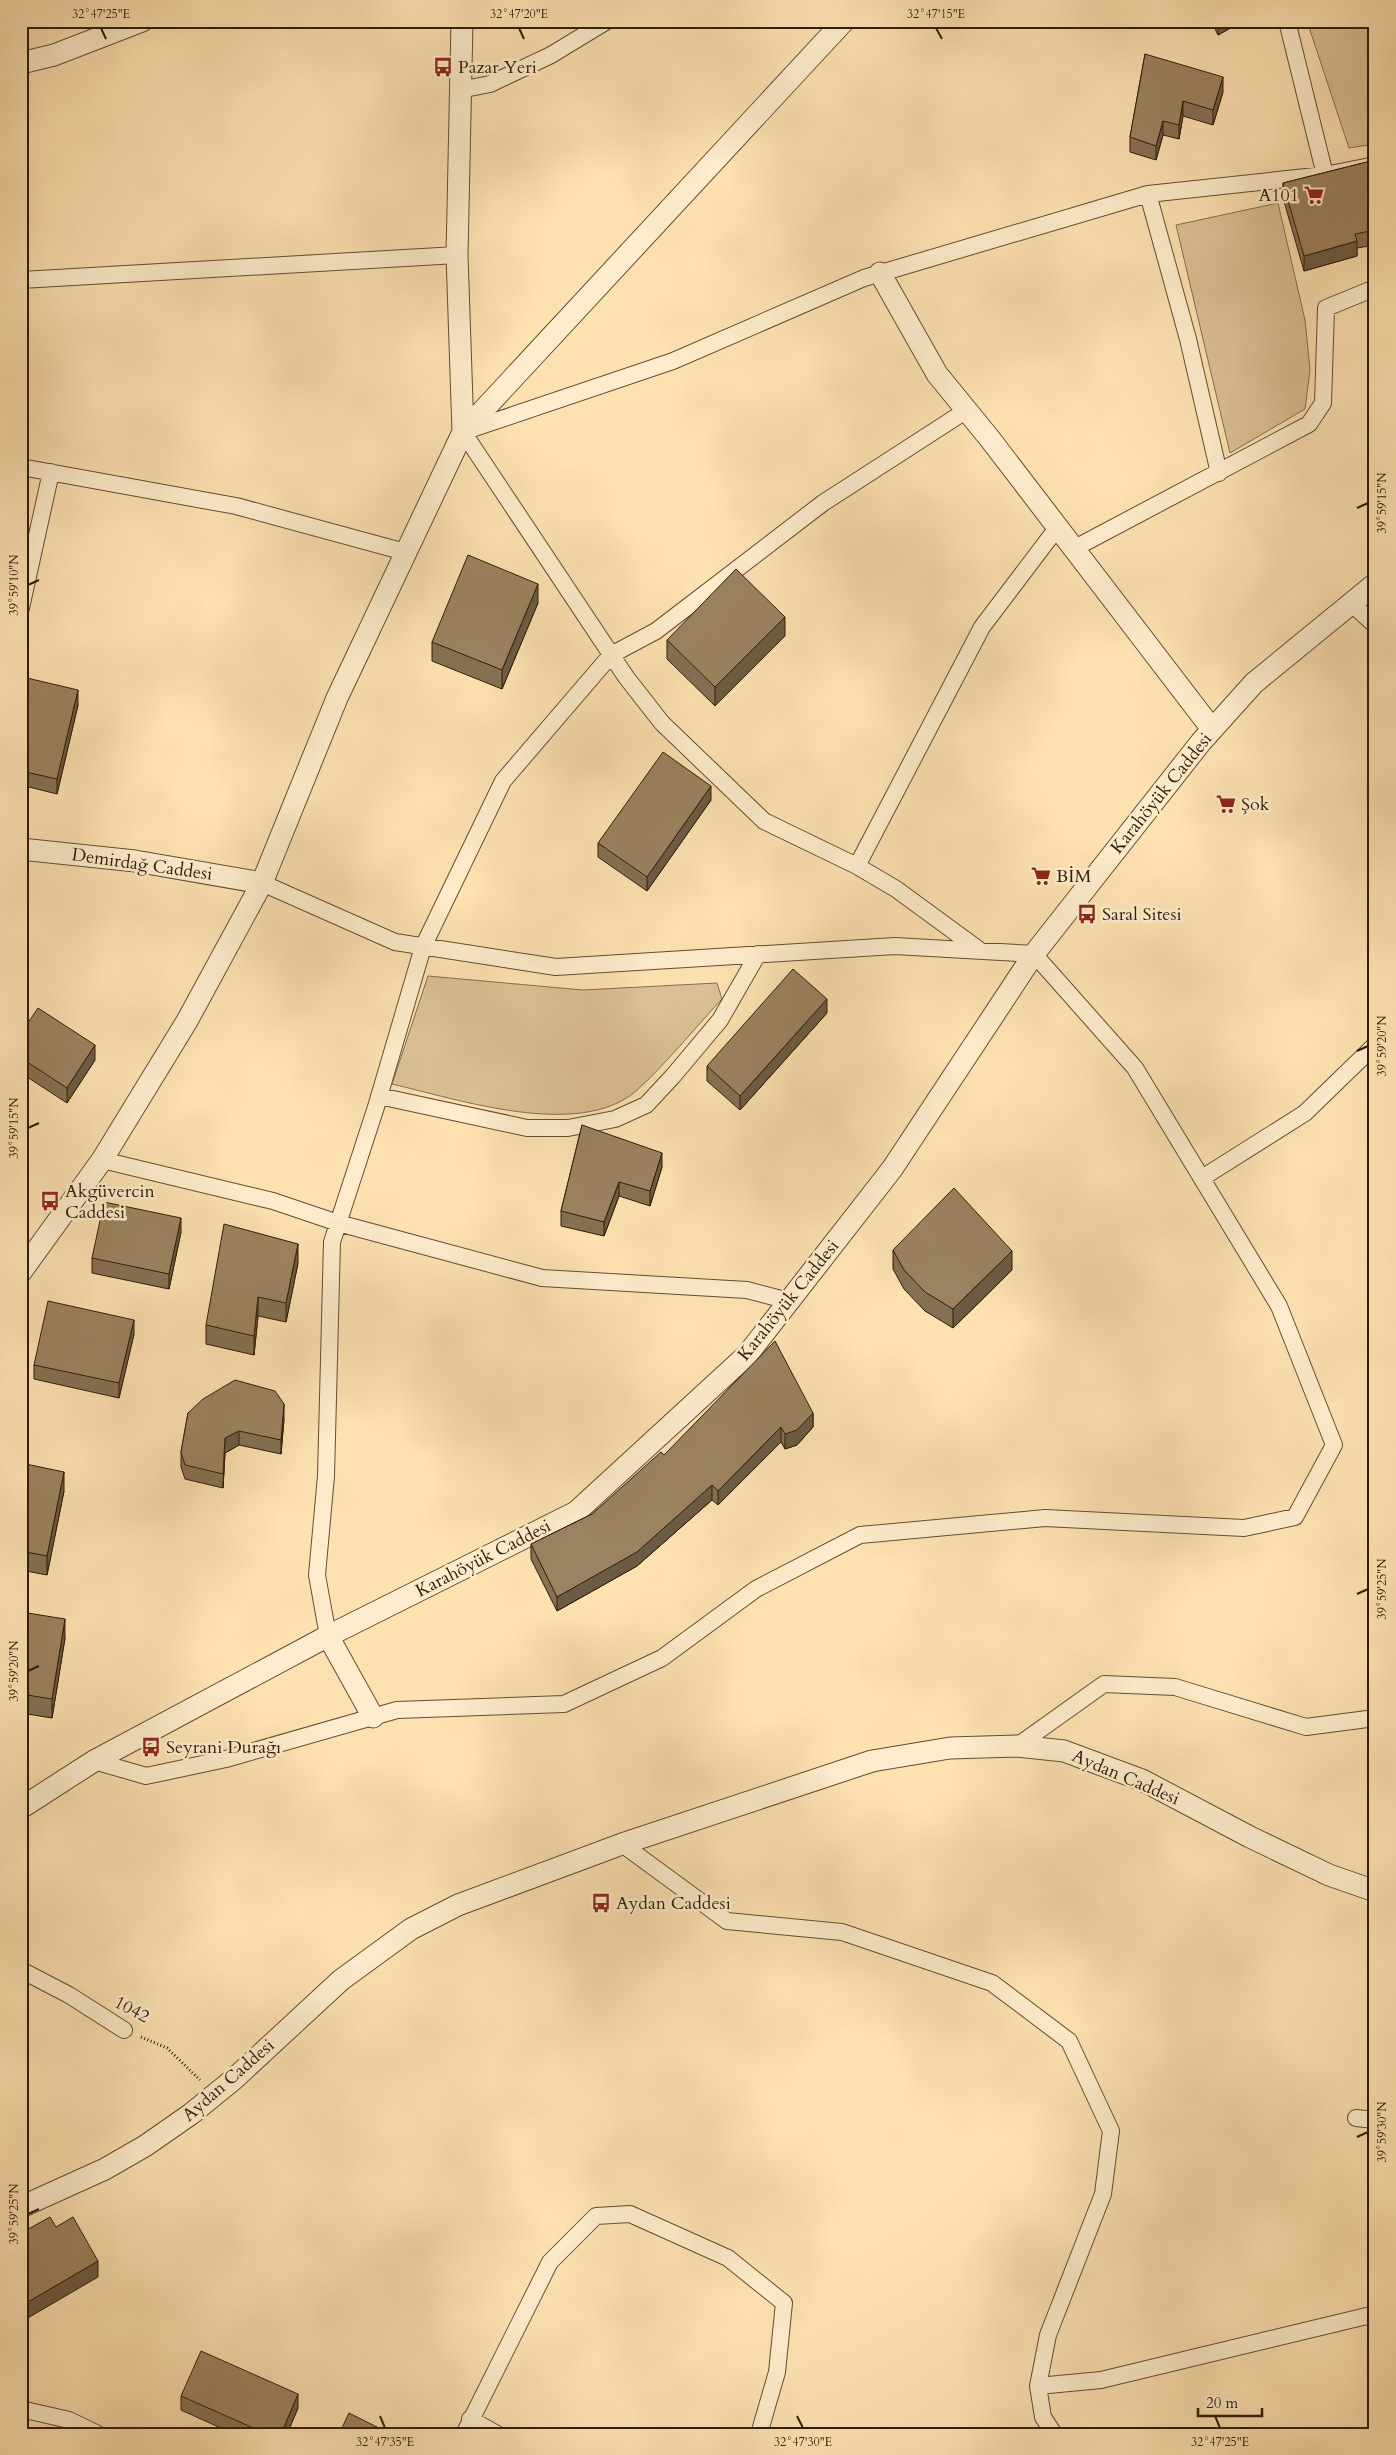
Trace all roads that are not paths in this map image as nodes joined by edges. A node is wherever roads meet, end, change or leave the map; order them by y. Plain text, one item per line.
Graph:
1 (142, 21) edge
2 (462, 21) edge
3 (607, 21) edge
4 (844, 21) edge
5 (1286, 21) edge
6 (21, 63) edge
7 (460, 90) junction
8 (1375, 166) edge
9 (1325, 175) junction
10 (1148, 194) junction
11 (457, 255) junction
12 (880, 273) junction
13 (21, 280) edge
14 (1375, 288) edge
15 (967, 410) junction
16 (463, 432) junction
17 (21, 467) edge
18 (51, 472) junction
19 (1219, 473) junction
20 (1057, 528) junction
21 (1073, 549) junction
22 (404, 552) junction
23 (1375, 584) edge
24 (1351, 604) junction
25 (21, 608) edge
26 (1375, 625) edge
27 (611, 655) junction
28 (1212, 729) junction
29 (21, 849) edge
30 (857, 866) junction
31 (262, 883) junction
32 (423, 946) junction
33 (978, 949) junction
34 (758, 954) junction
35 (1034, 954) junction
36 (1375, 1044) edge
37 (379, 1096) junction
38 (102, 1160) junction
39 (1202, 1178) junction
40 (338, 1223) junction
41 (21, 1272) edge
42 (789, 1301) junction
43 (328, 1636) junction
44 (373, 1716) junction
45 (1375, 1718) edge
46 (1018, 1746) junction
47 (94, 1761) junction
48 (21, 1808) edge
49 (622, 1844) junction
50 (1375, 1891) edge
51 (21, 1970) edge
52 (124, 2030) road end
53 (1356, 2118) dead end
54 (1375, 2120) edge
55 (21, 2207) edge
56 (1375, 2314) edge
57 (1038, 2386) junction
58 (21, 2409) edge
59 (71, 2427) edge
60 (467, 2427) edge
61 (98, 2434) edge
62 (497, 2434) edge
63 (759, 2434) edge
64 (1054, 2434) edge

1 - 6 street
2 - 7 street
3 - 7 street
4 - 16 street
5 - 9 street
7 - 11 street
8 - 9 street
9 - 10 street
10 - 12 street
10 - 19 street
11 - 13 street
11 - 16 street
12 - 15 street
12 - 16 street
14 - 19 street
15 - 20 street
15 - 27 street
16 - 22 street
16 - 27 street
17 - 18 street
18 - 22 street
18 - 25 street
19 - 21 street
20 - 21 street
20 - 30 street
21 - 28 street
22 - 31 street
23 - 24 street, Karahöyük Caddesi
24 - 26 street
24 - 28 street, Karahöyük Caddesi
27 - 30 street
27 - 32 street
28 - 35 street, Karahöyük Caddesi
29 - 31 street, Demirdağ Caddesi
30 - 33 street
31 - 32 street
31 - 38 street
32 - 34 street
32 - 37 street
33 - 34 street
33 - 35 street
34 - 37 street
35 - 39 street
35 - 42 street, Karahöyük Caddesi
36 - 39 street
37 - 40 street
38 - 40 street
38 - 41 street
39 - 44 street
40 - 42 street
40 - 43 street
42 - 43 street, Karahöyük Caddesi
43 - 44 street
43 - 47 street, Karahöyük Caddesi
44 - 47 street
45 - 46 street
46 - 49 street, Aydan Caddesi
46 - 50 street, Aydan Caddesi
47 - 48 street, Karahöyük Caddesi
49 - 55 street, Aydan Caddesi
49 - 57 street
51 - 52 street, 1042
53 - 54 street
56 - 57 street
57 - 64 street
58 - 59 street
59 - 61 street
60 - 62 street
60 - 63 street

